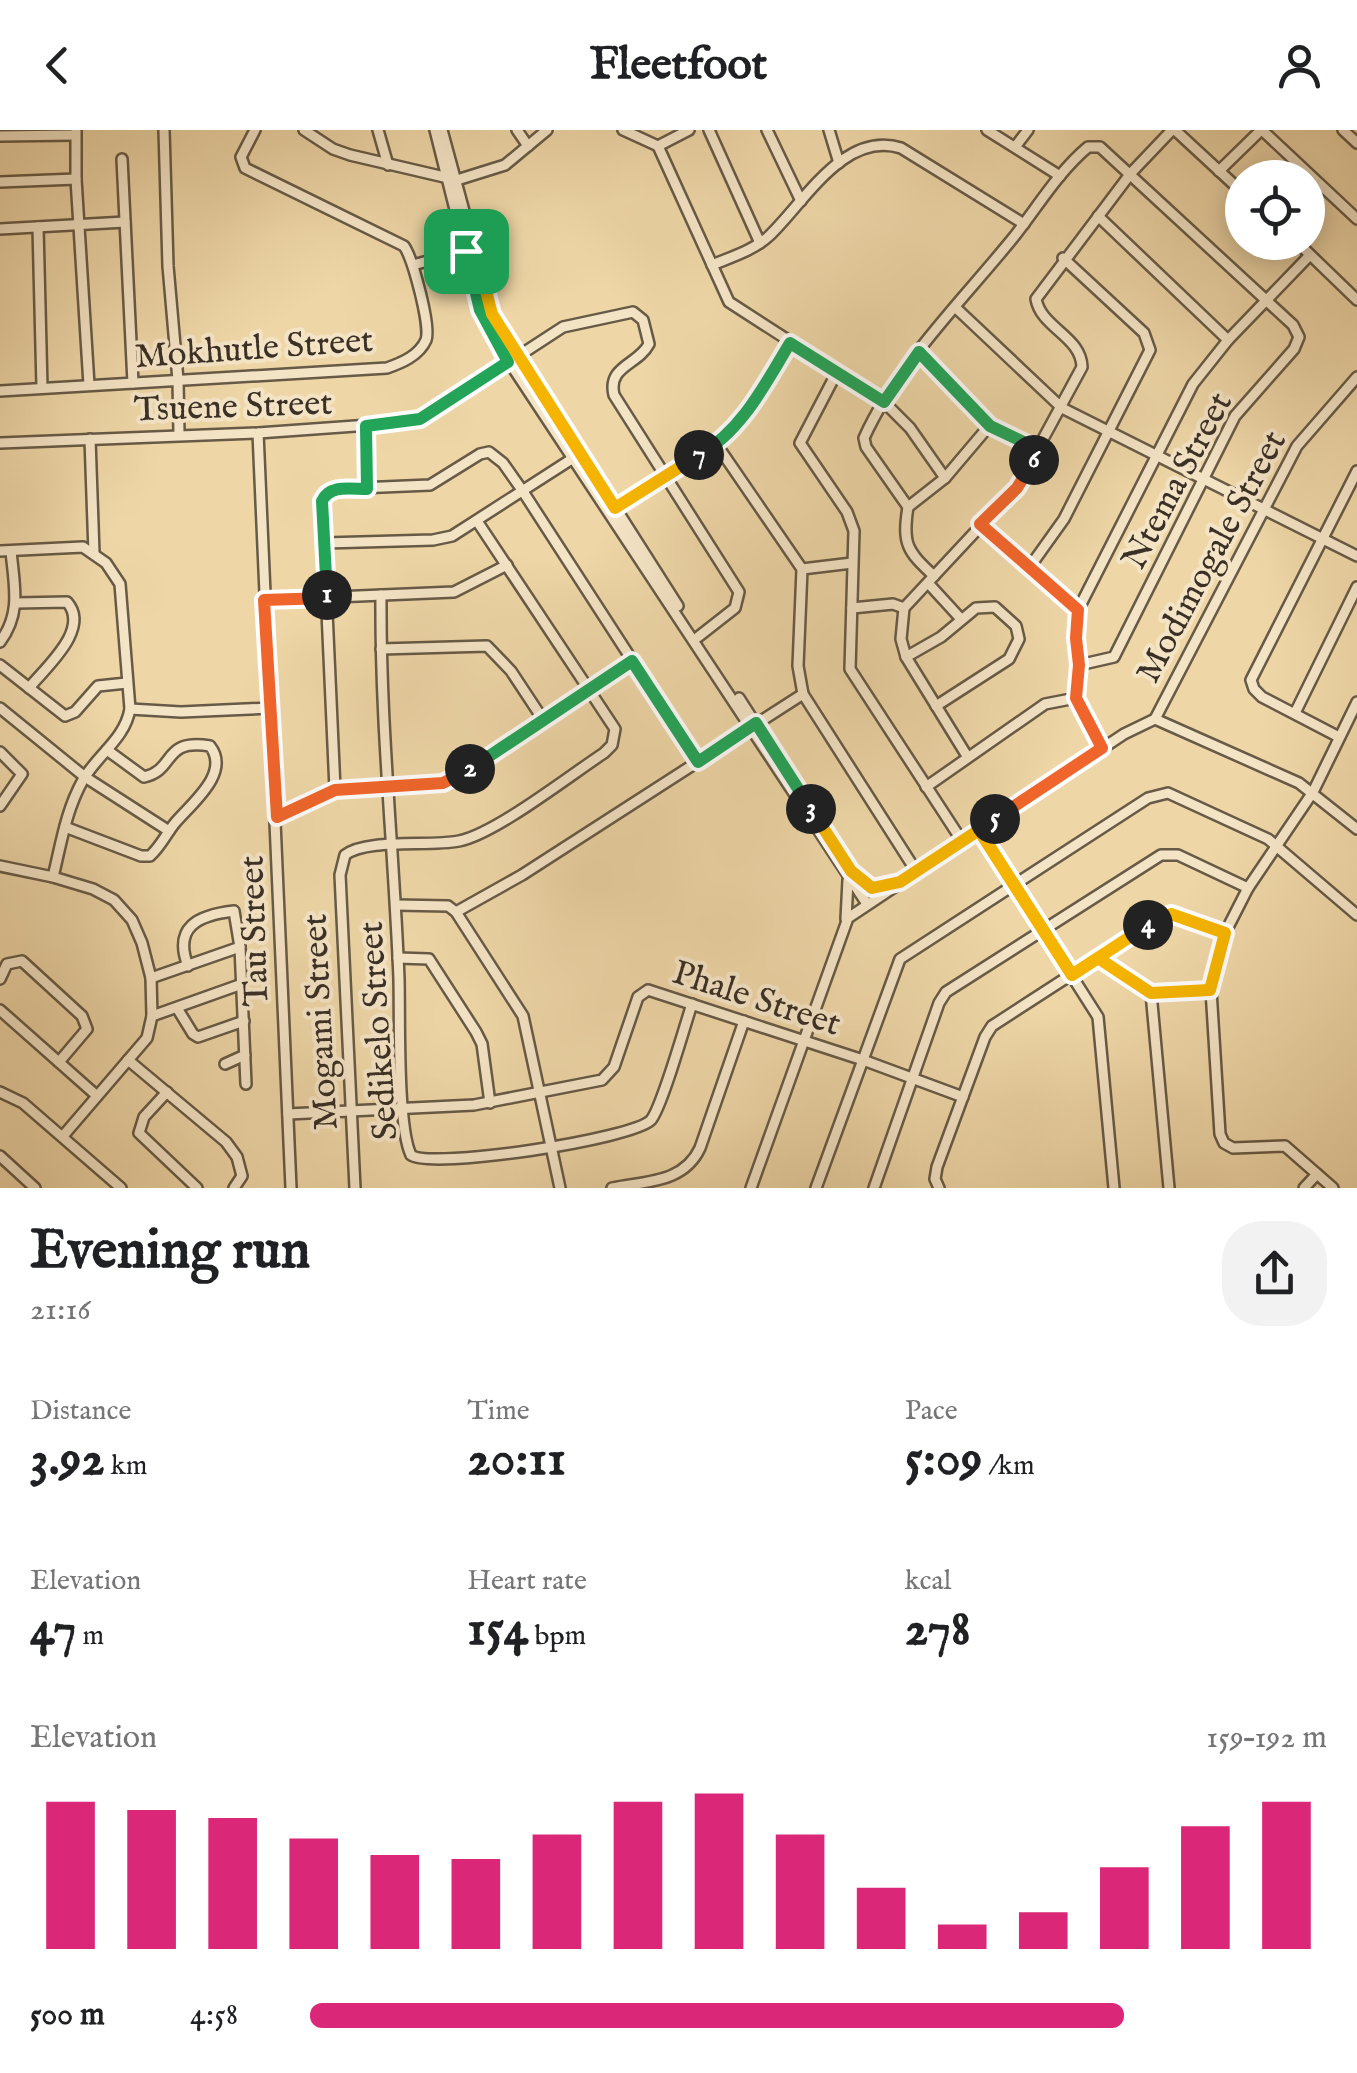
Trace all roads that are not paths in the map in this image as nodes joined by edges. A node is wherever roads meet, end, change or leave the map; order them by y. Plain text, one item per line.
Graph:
1 (164, 130) edge
2 (255, 130) edge
3 (304, 130) edge
4 (378, 130) edge
5 (435, 130) edge
6 (442, 130) edge
7 (517, 130) edge
8 (547, 130) edge
9 (623, 130) edge
10 (689, 130) edge
11 (709, 130) edge
12 (767, 130) edge
13 (829, 130) edge
14 (987, 130) edge
15 (1028, 130) edge
16 (1174, 130) edge
17 (1261, 130) edge
18 (1343, 130) edge
19 (76, 132) edge
20 (0, 136) edge
21 (1357, 143) edge
22 (528, 146) junction
23 (658, 146) junction
24 (1015, 147) junction
25 (122, 159) dead end
26 (839, 164) junction
27 (388, 165) junction
28 (1219, 170) junction
29 (1131, 173) junction
30 (1060, 176) junction
31 (1225, 176) edge
32 (452, 179) junction
33 (76, 180) junction
34 (0, 182) edge
35 (800, 201) junction
36 (1098, 216) junction
37 (1357, 220) edge
38 (125, 222) junction
39 (80, 224) junction
40 (1024, 224) junction
41 (38, 227) junction
42 (0, 229) edge
43 (760, 243) junction
44 (470, 250) junction
45 (1063, 258) junction
46 (1305, 260) edge
47 (1316, 260) edge
48 (712, 265) junction
49 (413, 266) junction
50 (1355, 293) edge
51 (1266, 301) junction
52 (956, 308) junction
53 (1228, 340) junction
54 (790, 343) junction
55 (919, 352) junction
56 (512, 359) junction
57 (836, 372) junction
58 (1357, 377) edge
59 (178, 380) junction
60 (133, 383) junction
61 (89, 385) junction
62 (42, 388) junction
63 (0, 390) edge
64 (884, 402) junction
65 (1062, 408) junction
66 (366, 426) junction
67 (990, 426) junction
68 (1110, 432) junction
69 (258, 433) junction
70 (179, 434) junction
71 (90, 438) junction
72 (0, 443) edge
73 (717, 446) junction
74 (1040, 450) junction
75 (1157, 454) junction
76 (576, 456) junction
77 (1357, 470) edge
78 (666, 474) junction
79 (945, 478) junction
80 (1205, 478) junction
81 (367, 489) junction
82 (522, 490) junction
83 (908, 508) junction
84 (1263, 508) junction
85 (612, 509) junction
86 (477, 521) junction
87 (980, 524) junction
88 (1322, 537) junction
89 (325, 544) junction
90 (5, 551) edge
91 (94, 554) junction
92 (1357, 556) edge
93 (852, 564) junction
94 (506, 565) junction
95 (1030, 568) junction
96 (802, 569) junction
97 (931, 580) junction
98 (1357, 587) edge
99 (381, 595) junction
100 (328, 598) junction
101 (264, 600) junction
102 (16, 603) junction
103 (852, 608) junction
104 (904, 608) junction
105 (1078, 610) junction
106 (961, 619) junction
107 (698, 637) junction
108 (0, 642) edge
109 (380, 649) junction
110 (906, 657) junction
111 (632, 661) junction
112 (1079, 665) junction
113 (0, 666) edge
114 (127, 682) junction
115 (29, 688) junction
116 (588, 690) junction
117 (803, 694) junction
118 (1076, 698) junction
119 (1357, 702) edge
120 (936, 706) junction
121 (0, 708) edge
122 (270, 708) junction
123 (130, 709) junction
124 (1295, 713) junction
125 (1155, 719) junction
126 (544, 720) junction
127 (753, 725) junction
128 (1339, 737) junction
129 (1102, 748) junction
130 (108, 750) junction
131 (0, 752) edge
132 (967, 756) junction
133 (698, 762) junction
134 (85, 777) junction
135 (389, 786) junction
136 (926, 787) junction
137 (335, 790) junction
138 (1312, 792) junction
139 (0, 806) edge
140 (277, 817) junction
141 (64, 827) junction
142 (979, 830) junction
143 (1357, 830) edge
144 (169, 831) junction
145 (962, 841) junction
146 (391, 846) junction
147 (1276, 847) junction
148 (0, 866) edge
149 (916, 871) junction
150 (848, 872) junction
151 (54, 878) junction
152 (900, 882) junction
153 (1014, 884) junction
154 (1248, 888) junction
155 (868, 903) junction
156 (396, 904) junction
157 (456, 912) junction
158 (1357, 916) edge
159 (845, 921) junction
160 (1042, 930) junction
161 (1225, 933) junction
162 (240, 947) junction
163 (398, 958) junction
164 (1098, 958) junction
165 (188, 966) junction
166 (1072, 975) junction
167 (0, 978) edge
168 (151, 978) junction
169 (242, 984) junction
170 (1210, 990) junction
171 (1151, 993) junction
172 (692, 1004) junction
173 (177, 1008) junction
174 (0, 1010) edge
175 (152, 1016) junction
176 (244, 1021) junction
177 (744, 1021) junction
178 (802, 1040) junction
179 (245, 1055) junction
180 (128, 1060) junction
181 (863, 1060) junction
182 (59, 1062) junction
183 (225, 1064) dead end
184 (912, 1078) junction
185 (246, 1084) dead end
186 (0, 1092) edge
187 (167, 1092) junction
188 (542, 1094) junction
189 (96, 1095) junction
190 (963, 1097) junction
191 (490, 1102) junction
192 (404, 1108) junction
193 (352, 1112) junction
194 (288, 1114) junction
195 (63, 1136) junction
196 (552, 1146) junction
197 (0, 1156) edge
198 (1317, 1174) junction
199 (35, 1188) edge
200 (121, 1188) edge
201 (197, 1188) edge
202 (234, 1188) edge
203 (291, 1188) edge
204 (354, 1188) edge
205 (560, 1188) edge
206 (612, 1188) edge
207 (751, 1188) edge
208 (816, 1188) edge
209 (874, 1188) edge
210 (939, 1188) edge
211 (1114, 1188) edge
212 (1169, 1188) edge
213 (1304, 1188) edge
214 (1333, 1188) edge

1 - 59 street
2 - 49 street
3 - 27 street
4 - 27 street
5 - 32 street
6 - 32 street
7 - 22 street
8 - 22 street
9 - 23 street
10 - 23 street
11 - 43 street
12 - 35 street
13 - 26 street
14 - 24 street
15 - 24 street
16 - 28 street
16 - 29 street
17 - 28 street
17 - 37 street
18 - 21 street
19 - 20 street
19 - 33 street
22 - 32 street
23 - 48 street
24 - 30 street
25 - 38 street
26 - 35 street
26 - 40 street
27 - 32 street
28 - 31 street
29 - 30 street, Ntema Street
29 - 36 street
29 - 51 street, Ntema Street
30 - 40 street
32 - 44 street
33 - 34 street
33 - 39 street
35 - 43 street
36 - 45 street
36 - 53 street
38 - 39 street
38 - 60 street
39 - 41 street
39 - 61 street
40 - 52 street
41 - 42 street
41 - 62 street
43 - 48 street
44 - 49 street
44 - 56 street
45 - 65 street
45 - 68 street
46 - 51 street
47 - 50 street
48 - 54 street
49 - 59 street, Mokhutle Street
51 - 53 street
51 - 80 street, Ntema Street
52 - 55 street
52 - 65 street
53 - 75 street
54 - 57 street
54 - 73 street
55 - 64 street
55 - 67 street
56 - 66 street, Tsuene Street
56 - 76 street
56 - 78 street, Tsuene Street
57 - 64 street
57 - 93 street
58 - 84 street, Modimogale Street
59 - 60 street, Mokhutle Street
59 - 70 street
60 - 61 street, Mokhutle Street
61 - 62 street, Mokhutle Street
62 - 63 street, Mokhutle Street
64 - 79 street
64 - 83 street
65 - 68 street
65 - 74 street
66 - 69 street, Tsuene Street
66 - 81 street
67 - 74 street
67 - 79 street
68 - 75 street
68 - 95 street
69 - 70 street, Tsuene Street
69 - 101 street, Tau Street
70 - 71 street, Tsuene Street
71 - 72 street, Tsuene Street
71 - 91 street
73 - 78 street
73 - 96 street
74 - 87 street
75 - 80 street
75 - 105 street
76 - 82 street
76 - 85 street
77 - 88 street
78 - 85 street
78 - 107 street, Tsuene Street
79 - 83 street
80 - 84 street
80 - 112 street, Ntema Street
81 - 82 street
81 - 89 street
82 - 86 street
82 - 111 street
83 - 97 street
84 - 88 street
84 - 125 street, Modimogale Street
85 - 107 street
85 - 127 street
86 - 89 street
86 - 94 street
87 - 95 street
87 - 97 street
88 - 92 street
88 - 124 street
89 - 100 street
90 - 91 street
90 - 102 street
91 - 114 street
93 - 96 street
93 - 103 street
94 - 99 street
94 - 116 street
95 - 105 street
96 - 117 street
97 - 104 street
97 - 106 street
98 - 124 street
99 - 100 street
99 - 109 street, Sedikelo Street
100 - 101 street
100 - 137 street
101 - 122 street, Tau Street
102 - 108 street
102 - 115 street
103 - 104 street
103 - 136 street
104 - 110 street
105 - 112 street
106 - 110 street
106 - 120 street
107 - 127 street
109 - 126 street
109 - 135 street, Sedikelo Street
110 - 120 street
111 - 116 street
111 - 133 street
112 - 118 street
113 - 115 street
114 - 115 street
114 - 123 street
116 - 126 street
116 - 146 street
117 - 127 street
117 - 149 street
118 - 129 street
118 - 132 street
119 - 128 street
120 - 132 street
121 - 134 street
122 - 123 street
122 - 140 street, Tau Street
123 - 130 street
124 - 128 street
125 - 129 street
125 - 138 street
126 - 135 street
127 - 133 street
127 - 150 street
128 - 138 street
129 - 142 street
130 - 134 street
130 - 144 street
131 - 139 street
132 - 136 street
133 - 157 street
134 - 141 street
134 - 144 street
135 - 137 street
135 - 146 street, Sedikelo Street
136 - 145 street
137 - 140 street
138 - 143 street
138 - 147 street
140 - 194 street, Tau Street
141 - 144 street
141 - 151 street
142 - 145 street
142 - 153 street
145 - 149 street
146 - 156 street, Sedikelo Street
146 - 193 street, Mogami Street
147 - 153 street
147 - 154 street
147 - 158 street
148 - 151 street
149 - 152 street
150 - 152 street
150 - 155 street
150 - 159 street
151 - 168 street
152 - 155 street
153 - 160 street
153 - 181 street
154 - 160 street
154 - 161 street
155 - 159 street
156 - 157 street
156 - 163 street, Sedikelo Street
157 - 188 street
159 - 178 street
160 - 166 street
160 - 184 street
161 - 164 street
161 - 170 street
162 - 165 street
162 - 165 street
162 - 169 street
163 - 191 street
163 - 192 street, Sedikelo Street
164 - 166 street
164 - 171 street
165 - 168 street
166 - 190 street
166 - 211 street
167 - 182 street
168 - 175 street
169 - 173 street
169 - 176 street
170 - 171 street
170 - 198 street
171 - 212 street
172 - 177 street, Phale Street
172 - 188 street, Phale Street
172 - 196 street, Sedikelo Street
173 - 175 street
173 - 176 street
174 - 182 street
175 - 180 street
176 - 179 street
177 - 178 street, Phale Street
177 - 206 street
178 - 181 street, Phale Street
178 - 207 street
179 - 183 street
179 - 185 street
180 - 187 street
180 - 189 street
181 - 184 street, Phale Street
181 - 208 street
182 - 189 street
184 - 190 street, Phale Street
184 - 209 street
186 - 195 street
187 - 201 street
187 - 202 street
188 - 191 street, Phale Street
188 - 196 street
189 - 195 street
190 - 210 street
191 - 192 street, Phale Street
192 - 193 street, Phale Street
192 - 196 street, Sedikelo Street
193 - 194 street, Phale Street
193 - 204 street, Mogami Street
194 - 203 street, Tau Street
195 - 200 street
196 - 205 street
197 - 199 street
198 - 213 street
198 - 214 street

